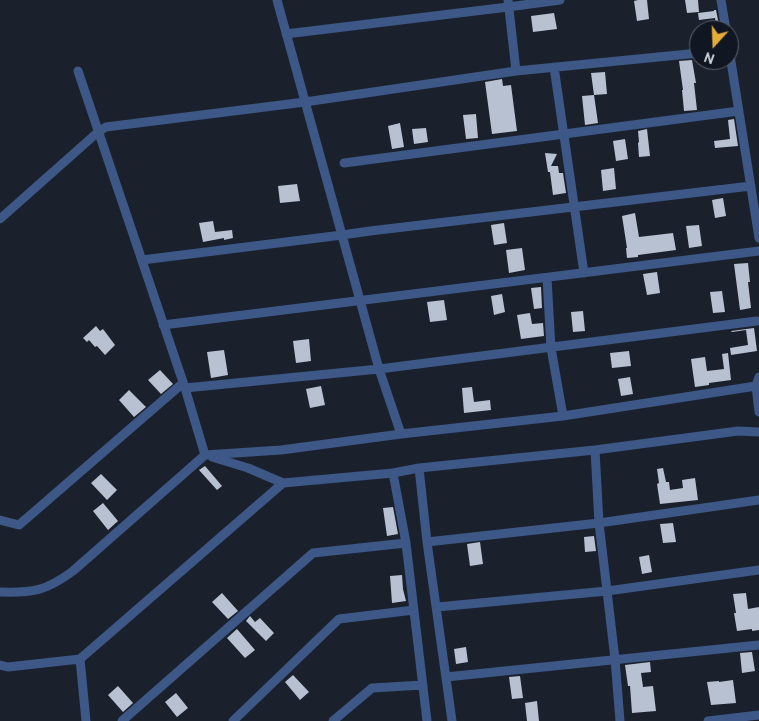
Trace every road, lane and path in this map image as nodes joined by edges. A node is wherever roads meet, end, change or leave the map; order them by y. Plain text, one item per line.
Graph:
1 (277, 0) edge
2 (560, 0) edge
3 (721, 0) edge
4 (508, 4) edge
5 (724, 20) edge
6 (286, 34) junction
7 (689, 54) edge
8 (554, 68) junction
9 (732, 70) edge
10 (78, 71) dead end
11 (516, 71) junction
12 (305, 102) junction
13 (739, 111) junction
14 (99, 131) junction
15 (564, 134) junction
16 (344, 163) dead end
17 (751, 186) junction
18 (574, 207) junction
19 (0, 219) edge
20 (342, 236) junction
21 (759, 238) edge
22 (759, 251) edge
23 (142, 260) junction
24 (584, 273) junction
25 (547, 278) junction
26 (361, 301) junction
27 (757, 321) dead end
28 (163, 325) junction
29 (551, 348) junction
30 (379, 369) junction
31 (758, 382) edge
32 (184, 385) junction
33 (759, 412) edge
34 (563, 416) junction
35 (759, 432) edge
36 (401, 434) junction
37 (595, 450) junction
38 (205, 455) junction
39 (419, 468) junction
40 (393, 473) junction
41 (283, 483) junction
42 (759, 500) edge
43 (0, 520) edge
44 (599, 523) junction
45 (427, 542) junction
46 (406, 543) junction
47 (759, 570) edge
48 (607, 591) junction
49 (0, 592) edge
50 (436, 607) junction
51 (414, 610) junction
52 (759, 646) edge
53 (80, 659) junction
54 (615, 659) junction
55 (0, 665) edge
56 (446, 677) junction
57 (424, 685) junction
58 (759, 715) edge
59 (86, 721) edge
60 (122, 721) edge
61 (233, 721) edge
62 (333, 721) edge
63 (427, 721) edge
64 (452, 721) edge
65 (620, 721) edge
66 (708, 721) edge

1 - 6 street
2 - 4 street
3 - 5 street
4 - 6 street
4 - 11 street
6 - 12 street
7 - 8 street
8 - 11 street
8 - 15 street
9 - 13 street
10 - 14 street
11 - 12 street
12 - 14 street
12 - 20 street
13 - 15 street
13 - 17 street
14 - 19 street
14 - 23 street
15 - 16 street
15 - 18 street
17 - 18 street
17 - 21 street
18 - 20 street
18 - 24 street
20 - 23 street
20 - 26 street
22 - 24 street
23 - 28 street
24 - 25 street
25 - 26 street
25 - 29 street
26 - 28 street
26 - 30 street
27 - 29 street
28 - 32 street
29 - 30 street
29 - 34 street
30 - 32 street
30 - 36 street
31 - 33 street
31 - 34 street
32 - 38 street
32 - 43 street
34 - 36 street
35 - 37 street
36 - 38 street
37 - 39 street
37 - 44 street
38 - 41 street
38 - 49 street
39 - 40 street
39 - 45 street
40 - 41 street
40 - 46 street
41 - 53 street
42 - 44 street
44 - 45 street
44 - 48 street
45 - 50 street
46 - 51 street
46 - 60 street
47 - 48 street
48 - 50 street
48 - 54 street
50 - 56 street
51 - 57 street
51 - 61 street
52 - 54 street
53 - 55 street
53 - 59 street
54 - 56 street
54 - 65 street
56 - 64 street
57 - 62 street
57 - 63 street
58 - 66 street

